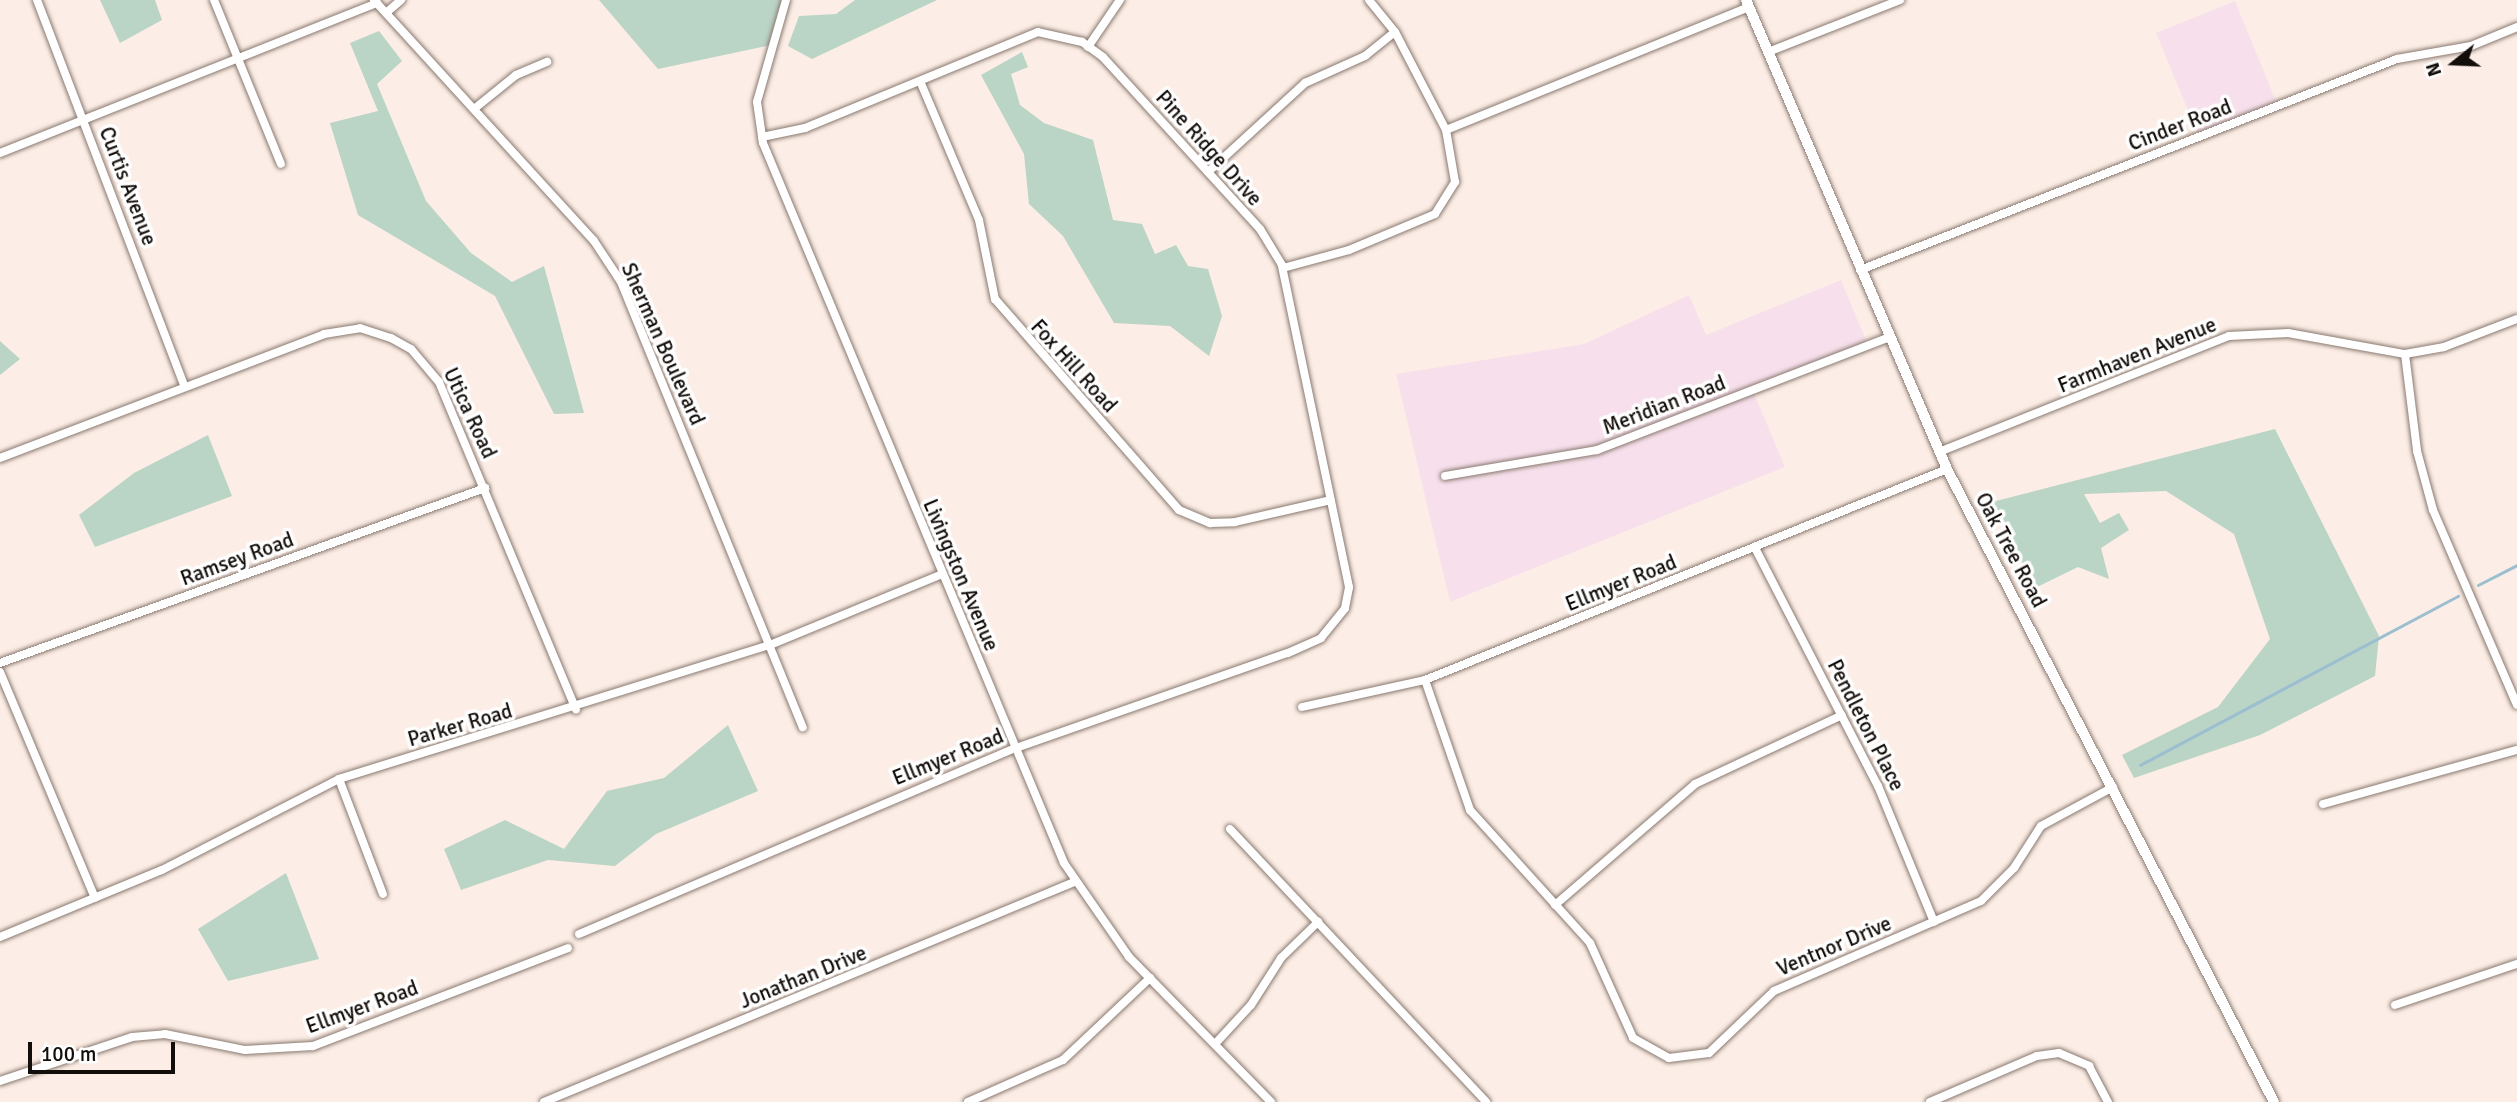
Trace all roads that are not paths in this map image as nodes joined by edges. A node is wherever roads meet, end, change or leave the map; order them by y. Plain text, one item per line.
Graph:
1 (37, 0) edge
2 (214, 0) edge
3 (401, 0) edge
4 (786, 0) edge
5 (1120, 0) edge
6 (1369, 0) edge
7 (1900, 0) edge
8 (376, 1) edge
9 (1747, 4) edge
10 (386, 13) junction
11 (2517, 27) edge
12 (1395, 32) junction
13 (1088, 47) junction
14 (1768, 52) junction
15 (239, 58) junction
16 (547, 62) dead end
17 (920, 81) junction
18 (474, 109) junction
19 (84, 119) junction
20 (1446, 130) junction
21 (762, 137) junction
22 (0, 153) edge
23 (281, 164) dead end
24 (1208, 172) junction
25 (1283, 268) junction
26 (1860, 270) junction
27 (2517, 319) edge
28 (1888, 338) junction
29 (2405, 354) junction
30 (184, 385) junction
31 (1939, 452) junction
32 (0, 458) edge
33 (1947, 469) junction
34 (1445, 476) dead end
35 (485, 488) junction
36 (1331, 500) junction
37 (1755, 548) junction
38 (942, 574) junction
39 (1335, 625) joint
40 (769, 645) junction
41 (0, 663) edge
42 (0, 671) edge
43 (1425, 680) junction
44 (2517, 705) edge
45 (1302, 707) dead end
46 (576, 710) junction
47 (1842, 715) junction
48 (803, 727) dead end
49 (1016, 748) junction
50 (2517, 750) edge
51 (339, 779) junction
52 (2113, 787) junction
53 (2323, 804) dead end
54 (1230, 829) dead end
55 (1074, 882) junction
56 (383, 894) dead end
57 (95, 898) junction
58 (1555, 905) junction
59 (1318, 922) junction
60 (1934, 922) junction
61 (579, 934) dead end
62 (0, 937) edge
63 (568, 948) dead end
64 (2517, 964) edge
65 (1150, 978) junction
66 (2395, 1005) dead end
67 (1214, 1044) junction
68 (0, 1081) edge
69 (1946, 1099) edge
70 (544, 1102) edge
71 (968, 1102) edge
72 (1271, 1102) edge
73 (1486, 1102) edge
74 (1930, 1102) edge
75 (2108, 1102) edge
76 (2274, 1102) edge

1 - 19 street, Curtis Avenue
2 - 15 street
3 - 10 street
4 - 21 street, Livingston Avenue
5 - 13 street
6 - 12 street
7 - 14 street
8 - 10 street, Sherman Boulevard
8 - 15 street
9 - 14 main road, Oak Tree Road
9 - 20 street
10 - 18 street, Sherman Boulevard
11 - 26 street, Cinder Road
12 - 20 street
12 - 24 street
13 - 17 street, Pine Ridge Drive
13 - 24 street, Pine Ridge Drive
14 - 26 main road, Oak Tree Road
15 - 19 street
15 - 23 street
16 - 18 street
17 - 21 street, Pine Ridge Drive
17 - 36 street, Fox Hill Road
18 - 40 street, Sherman Boulevard
19 - 22 street
19 - 30 street, Curtis Avenue
20 - 25 street
21 - 38 street, Livingston Avenue
24 - 25 street, Pine Ridge Drive
25 - 36 street, Pine Ridge Drive
26 - 28 main road, Oak Tree Road
27 - 29 street, Farmhaven Avenue
28 - 31 main road, Oak Tree Road
28 - 34 street, Meridian Road
29 - 31 street, Farmhaven Avenue
29 - 44 street
30 - 32 street, Utica Road
30 - 35 street, Utica Road
31 - 33 main road, Oak Tree Road
33 - 37 street, Ellmyer Road
33 - 52 main road, Oak Tree Road
35 - 41 street, Ramsey Road
35 - 46 street, Utica Road
36 - 39 street, Pine Ridge Drive
37 - 43 street, Ellmyer Road
37 - 47 street, Pendleton Place
38 - 40 street, Parker Road
38 - 49 street, Livingston Avenue
39 - 49 street, Ellmyer Road
40 - 46 street, Parker Road
40 - 48 street, Sherman Boulevard
42 - 57 street
43 - 45 street, Ellmyer Road
43 - 58 street, Ventnor Drive
46 - 51 street, Parker Road
47 - 58 street
47 - 60 street, Pendleton Place
49 - 55 street, Livingston Avenue
49 - 61 street, Ellmyer Road
50 - 53 street
51 - 56 street
51 - 57 street, Parker Road
52 - 60 street, Ventnor Drive
52 - 76 main road, Oak Tree Road
54 - 59 street
55 - 65 street, Livingston Avenue
55 - 70 street, Jonathan Drive
57 - 62 street, Parker Road
58 - 60 street, Ventnor Drive
59 - 67 street
59 - 73 street
63 - 68 street, Ellmyer Road
64 - 66 street
65 - 67 street, Livingston Avenue
65 - 71 street
67 - 72 street, Livingston Avenue
69 - 74 street
69 - 75 street

